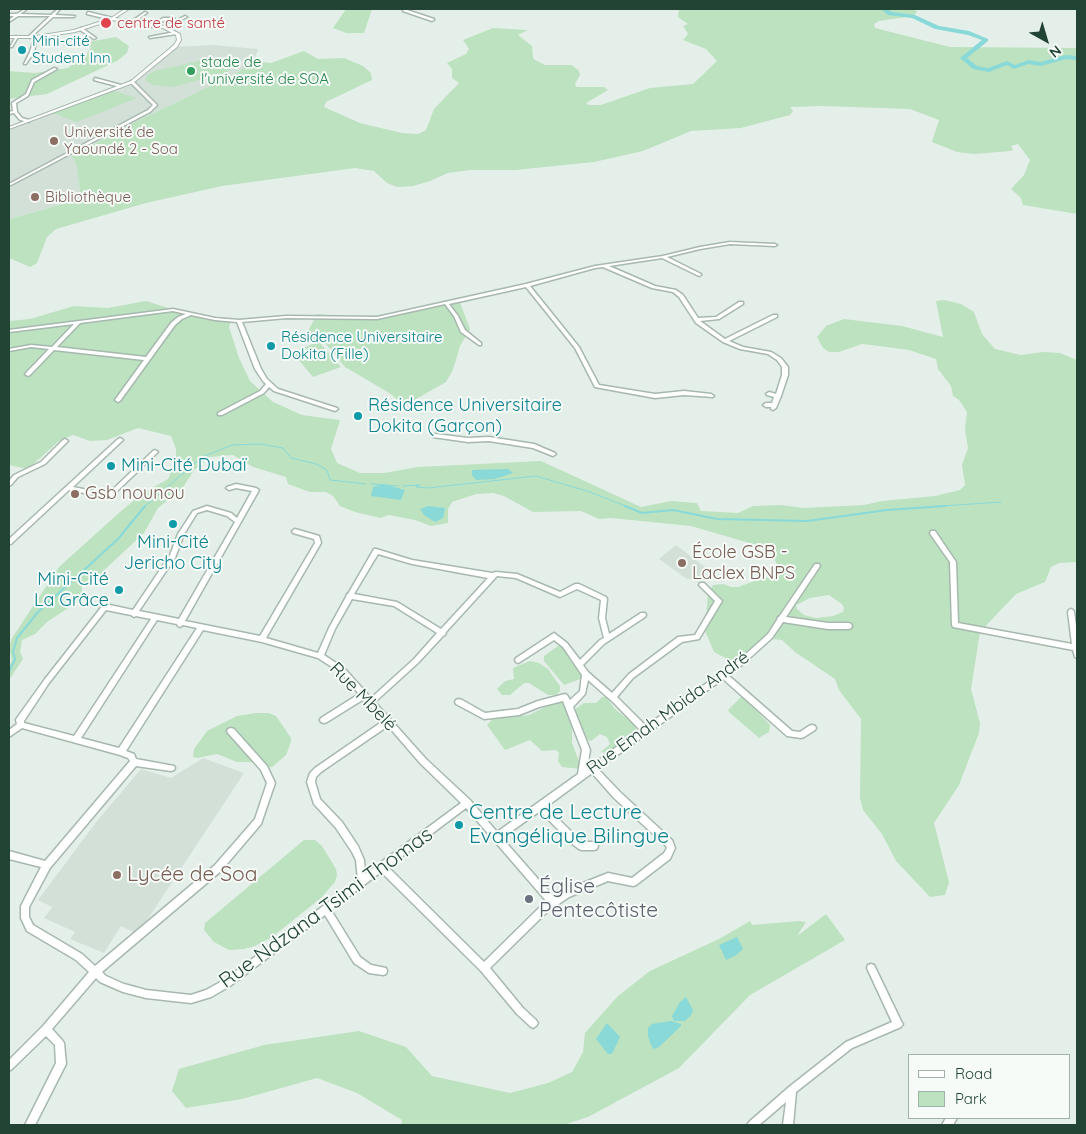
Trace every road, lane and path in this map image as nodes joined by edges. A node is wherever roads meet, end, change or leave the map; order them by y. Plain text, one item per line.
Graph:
1 (26, 9) edge
2 (59, 9) edge
3 (127, 9) edge
4 (404, 10) edge
5 (88, 13) dead end
6 (146, 13) dead end
7 (9, 15) edge
8 (17, 16) junction
9 (52, 16) junction
10 (74, 16) dead end
11 (186, 17) dead end
12 (112, 19) junction
13 (174, 19) dead end
14 (433, 20) dead end
15 (9, 21) edge
16 (130, 23) junction
17 (151, 26) junction
18 (164, 27) junction
19 (81, 29) junction
20 (175, 33) junction
21 (36, 36) junction
22 (9, 37) edge
23 (17, 37) junction
24 (30, 37) junction
25 (150, 37) dead end
26 (94, 38) dead end
27 (11, 46) dead end
28 (24, 63) dead end
29 (55, 68) dead end
30 (95, 79) dead end
31 (132, 82) junction
32 (120, 86) junction
33 (15, 112) junction
34 (9, 113) edge
35 (28, 121) junction
36 (9, 128) edge
37 (9, 185) edge
38 (774, 245) dead end
39 (663, 257) junction
40 (603, 266) junction
41 (700, 275) dead end
42 (527, 286) junction
43 (446, 303) junction
44 (741, 303) dead end
45 (190, 315) junction
46 (776, 316) dead end
47 (696, 320) junction
48 (239, 321) junction
49 (79, 322) junction
50 (9, 331) edge
51 (724, 341) junction
52 (479, 344) dead end
53 (54, 349) junction
54 (9, 350) edge
55 (148, 358) junction
56 (28, 374) dead end
57 (269, 384) junction
58 (769, 394) dead end
59 (711, 396) dead end
60 (778, 396) junction
61 (118, 400) dead end
62 (766, 404) dead end
63 (335, 409) dead end
64 (220, 414) dead end
65 (435, 436) dead end
66 (120, 440) dead end
67 (65, 441) dead end
68 (155, 452) dead end
69 (553, 454) dead end
70 (9, 484) edge
71 (68, 488) junction
72 (229, 488) dead end
73 (238, 522) junction
74 (295, 531) dead end
75 (934, 533) dead end
76 (9, 542) edge
77 (817, 566) dead end
78 (493, 576) junction
79 (702, 585) dead end
80 (349, 596) junction
81 (1071, 612) dead end
82 (134, 614) junction
83 (642, 616) dead end
84 (154, 619) junction
85 (780, 619) junction
86 (180, 624) junction
87 (850, 626) dead end
88 (202, 627) junction
89 (443, 632) junction
90 (607, 638) junction
91 (262, 639) junction
92 (1077, 650) edge
93 (320, 656) junction
94 (518, 660) dead end
95 (579, 665) junction
96 (586, 674) junction
97 (724, 676) junction
98 (364, 695) junction
99 (613, 697) junction
100 (371, 702) junction
101 (459, 702) dead end
102 (569, 706) junction
103 (324, 720) dead end
104 (388, 722) junction
105 (21, 725) junction
106 (812, 728) dead end
107 (645, 730) junction
108 (231, 731) dead end
109 (9, 734) edge
110 (76, 739) junction
111 (121, 752) junction
112 (134, 762) junction
113 (592, 767) junction
114 (171, 768) dead end
115 (582, 775) junction
116 (467, 804) junction
117 (540, 806) junction
118 (497, 837) junction
119 (594, 846) dead end
120 (9, 855) edge
121 (47, 866) junction
122 (382, 867) junction
123 (362, 881) junction
124 (553, 902) junction
125 (326, 909) junction
126 (484, 968) junction
127 (871, 968) dead end
128 (96, 971) junction
129 (383, 971) dead end
130 (533, 1023) dead end
131 (46, 1029) junction
132 (9, 1066) edge
133 (792, 1090) junction
134 (30, 1125) edge
135 (752, 1125) edge
136 (788, 1125) edge

1 - 8 street
2 - 9 street
3 - 12 street
4 - 14 street
5 - 12 street
6 - 16 street
7 - 8 street
8 - 9 street
8 - 15 street
9 - 10 street
9 - 24 street
11 - 18 street
12 - 16 street
12 - 19 street
13 - 17 street
16 - 17 street
17 - 18 street
18 - 20 street
19 - 21 street
19 - 26 street
20 - 25 street
20 - 31 street
21 - 24 street
21 - 28 street
22 - 23 street
23 - 24 street
23 - 27 street
29 - 33 street
30 - 32 street
31 - 32 street
31 - 37 street
32 - 35 street
33 - 34 street
33 - 35 street
35 - 36 street
38 - 39 street
39 - 40 street
39 - 41 street
40 - 42 street
40 - 47 street
42 - 43 street
42 - 59 street
43 - 48 street
43 - 52 street
44 - 47 street
45 - 48 street
45 - 49 street
45 - 55 street
46 - 51 street
47 - 51 street
48 - 57 street
49 - 50 street
49 - 53 street
51 - 60 street
53 - 54 street
53 - 55 street
53 - 56 street
55 - 61 street
57 - 63 street
57 - 64 street
58 - 60 street
60 - 62 street
65 - 69 street
66 - 71 street
67 - 70 street
68 - 71 street
71 - 76 street
72 - 73 street
73 - 82 street
73 - 86 street
74 - 91 street
75 - 92 street
77 - 85 street, Rue Emah Mbida André
78 - 80 street
78 - 89 street
78 - 90 street
79 - 99 street
80 - 89 street
80 - 93 street
81 - 92 street
82 - 84 street, Rue Mbelé
82 - 105 street, Rue Mbelé
83 - 90 street
84 - 86 street, Rue Mbelé
84 - 110 street
85 - 87 street
85 - 97 street, Rue Emah Mbida André
86 - 88 street, Rue Mbelé
88 - 91 street, Rue Mbelé
88 - 111 street
89 - 100 street
90 - 95 street
91 - 93 street, Rue Mbelé
93 - 98 street, Rue Mbelé
94 - 95 street
95 - 96 street
96 - 99 street
96 - 102 street
97 - 106 street
97 - 107 street, Rue Emah Mbida André
98 - 100 street, Rue Mbelé
98 - 103 street
99 - 107 street
100 - 104 street, Rue Mbelé
101 - 102 street
102 - 115 street
104 - 116 street, Rue Mbelé
104 - 123 street
105 - 109 street
105 - 110 street
107 - 113 street, Rue Emah Mbida André
108 - 128 street
110 - 111 street
111 - 112 street
112 - 114 street
112 - 121 street, Rue Ndzana Tsimi Thomas
113 - 115 street, Rue Emah Mbida André
113 - 124 street
115 - 117 street, Rue Emah Mbida André
116 - 118 street, Rue Mbelé
116 - 122 street, Rue Ndzana Tsimi Thomas
117 - 118 street, Rue Emah Mbida André
117 - 119 street
118 - 124 street, Rue Mbelé
120 - 121 street
121 - 128 street, Rue Ndzana Tsimi Thomas
122 - 123 street, Rue Ndzana Tsimi Thomas
122 - 126 street
123 - 125 street, Rue Ndzana Tsimi Thomas
124 - 126 street
125 - 128 street, Rue Ndzana Tsimi Thomas
125 - 129 street
126 - 130 street
127 - 133 street
128 - 131 street
131 - 132 street
131 - 134 street
133 - 135 street
133 - 136 street

